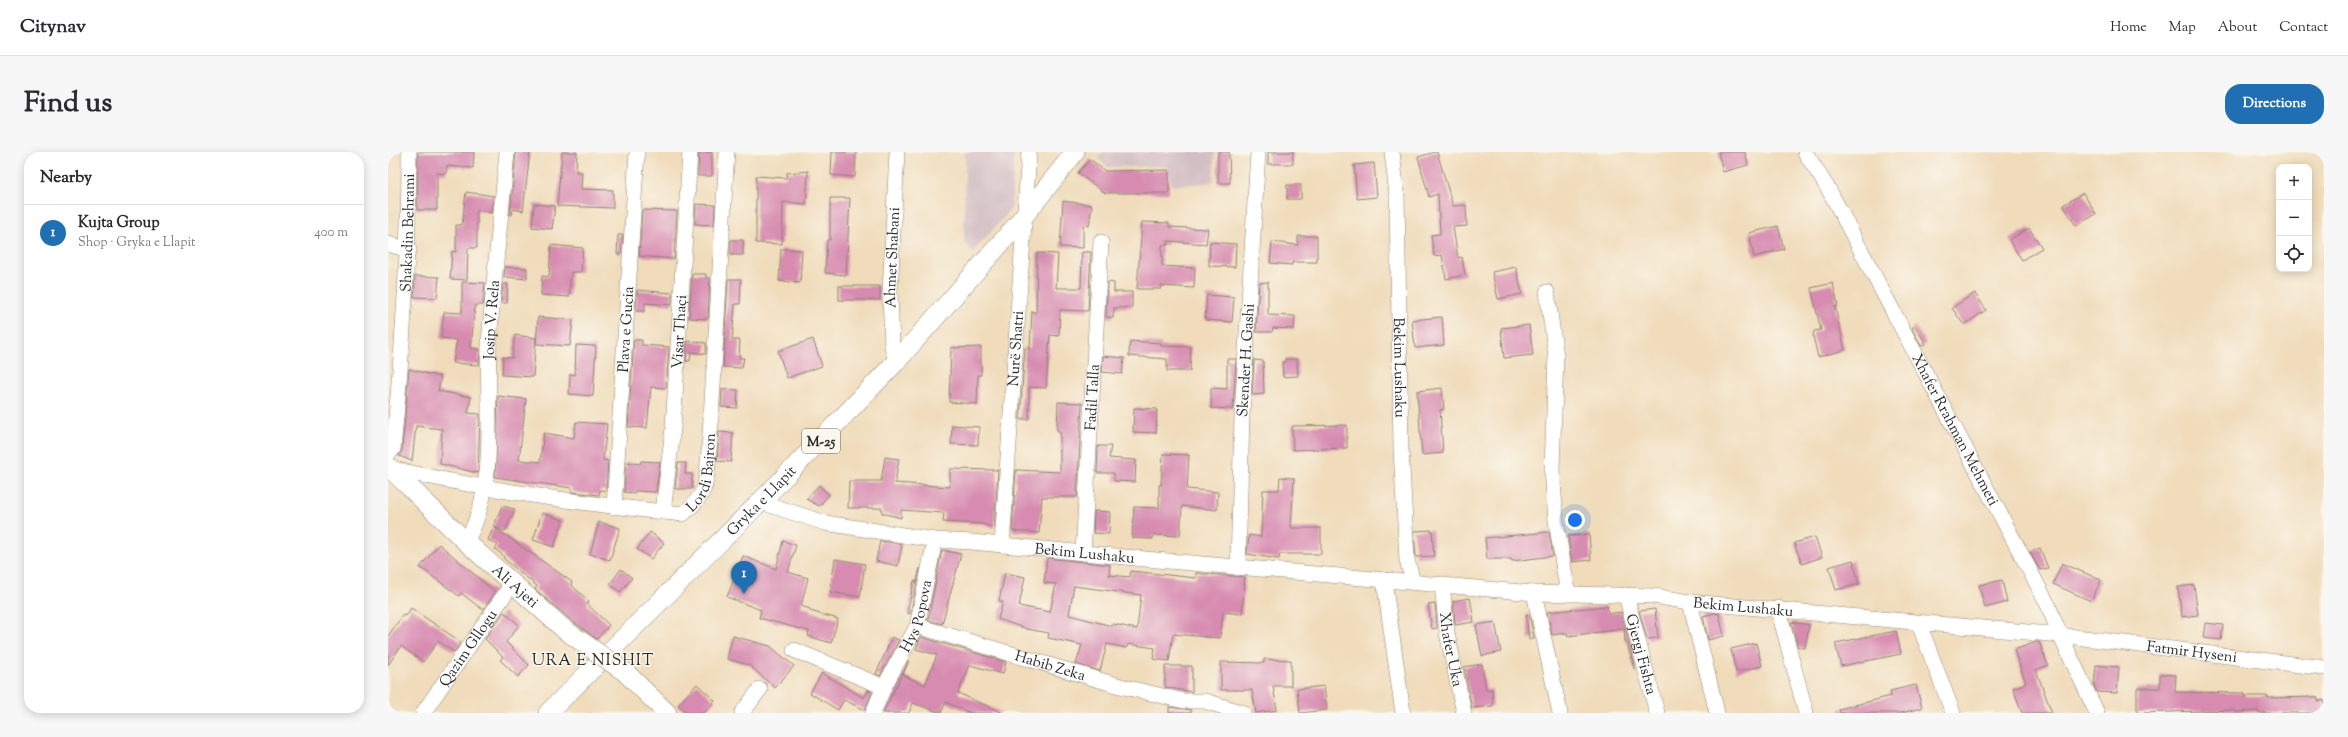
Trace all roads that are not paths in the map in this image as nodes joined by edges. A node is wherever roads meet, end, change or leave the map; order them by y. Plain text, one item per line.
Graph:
1 (410, 152) edge
2 (507, 152) edge
3 (637, 152) edge
4 (690, 152) edge
5 (727, 152) edge
6 (897, 152) edge
7 (1021, 152) edge
8 (1028, 152) edge
9 (1075, 152) edge
10 (1258, 152) edge
11 (1392, 152) edge
12 (1805, 152) edge
13 (1020, 220) junction
14 (1101, 242) dead end
15 (388, 244) edge
16 (409, 250) junction
17 (1548, 292) dead end
18 (896, 362) junction
19 (388, 463) edge
20 (486, 489) junction
21 (761, 502) junction
22 (614, 508) junction
23 (663, 512) junction
24 (935, 540) junction
25 (466, 542) junction
26 (1002, 545) junction
27 (1083, 553) junction
28 (1238, 568) junction
29 (1384, 580) junction
30 (1413, 582) junction
31 (512, 584) junction
32 (1442, 584) junction
33 (1534, 592) junction
34 (1568, 594) junction
35 (1626, 595) junction
36 (1690, 602) junction
37 (1778, 608) junction
38 (1919, 624) junction
39 (917, 626) junction
40 (2060, 635) junction
41 (794, 650) dead end
42 (2324, 668) edge
43 (884, 687) junction
44 (760, 689) dead end
45 (1182, 707) edge
46 (423, 713) edge
47 (548, 713) edge
48 (668, 713) edge
49 (742, 713) edge
50 (873, 713) edge
51 (1244, 713) edge
52 (1403, 713) edge
53 (1464, 713) edge
54 (1560, 713) edge
55 (1657, 713) edge
56 (1717, 713) edge
57 (1806, 713) edge
58 (1953, 713) edge
59 (2097, 713) edge

1 - 16 street, Shakadin Behrami
2 - 20 street, Josip V. Rela
3 - 22 street, Plava e Gucia
4 - 23 street, Visar Thaçi
5 - 23 street, Lordi Bajron
6 - 18 street, Ahmet Shabani
7 - 13 street
8 - 13 street, Nurë Shatri
9 - 13 main road, Gryka e Llapit / M-25
10 - 28 street, Skender H. Gashi
11 - 30 street, Bekim Lushaku
12 - 40 street, Xhafer Rrahman Mehmeti
13 - 18 main road, Gryka e Llapit / M-25
13 - 26 street, Nurë Shatri
14 - 27 street, Fadil Talla
15 - 16 street
16 - 19 street, Shakadin Behrami
17 - 34 street
18 - 21 main road, Gryka e Llapit / M-25
19 - 20 street, Lordi Bajron
19 - 25 main road, Ali Ajeti
20 - 22 street, Lordi Bajron
20 - 25 street
21 - 24 street, Bekim Lushaku
21 - 47 main road, Gryka e Llapit / M-25
22 - 23 street, Lordi Bajron
24 - 26 street, Bekim Lushaku
24 - 39 street, Hys Popova
25 - 31 main road, Ali Ajeti
26 - 27 street, Bekim Lushaku
27 - 28 street, Bekim Lushaku
28 - 29 street, Bekim Lushaku
29 - 30 street, Bekim Lushaku
29 - 52 street
30 - 32 street, Bekim Lushaku
31 - 46 street, Qazim Gllogu
31 - 48 main road, Ali Ajeti, bridge
32 - 33 street, Bekim Lushaku
32 - 53 street, Xhafer Uka
33 - 34 street, Bekim Lushaku
33 - 54 street
34 - 35 street, Bekim Lushaku
35 - 36 street, Bekim Lushaku
35 - 55 street, Gjergj Fishta
36 - 37 street, Bekim Lushaku
36 - 56 street
37 - 38 street, Bekim Lushaku
37 - 57 street
38 - 40 street, Bekim Lushaku
38 - 58 street
39 - 43 street, Hys Popova
39 - 45 street, Habib Zeka
40 - 42 street, Fatmir Hyseni
40 - 59 street, Xhafer Rrahman Mehmeti
41 - 43 street
43 - 50 street, Hys Popova
44 - 49 street
45 - 51 street, Habib Zeka

